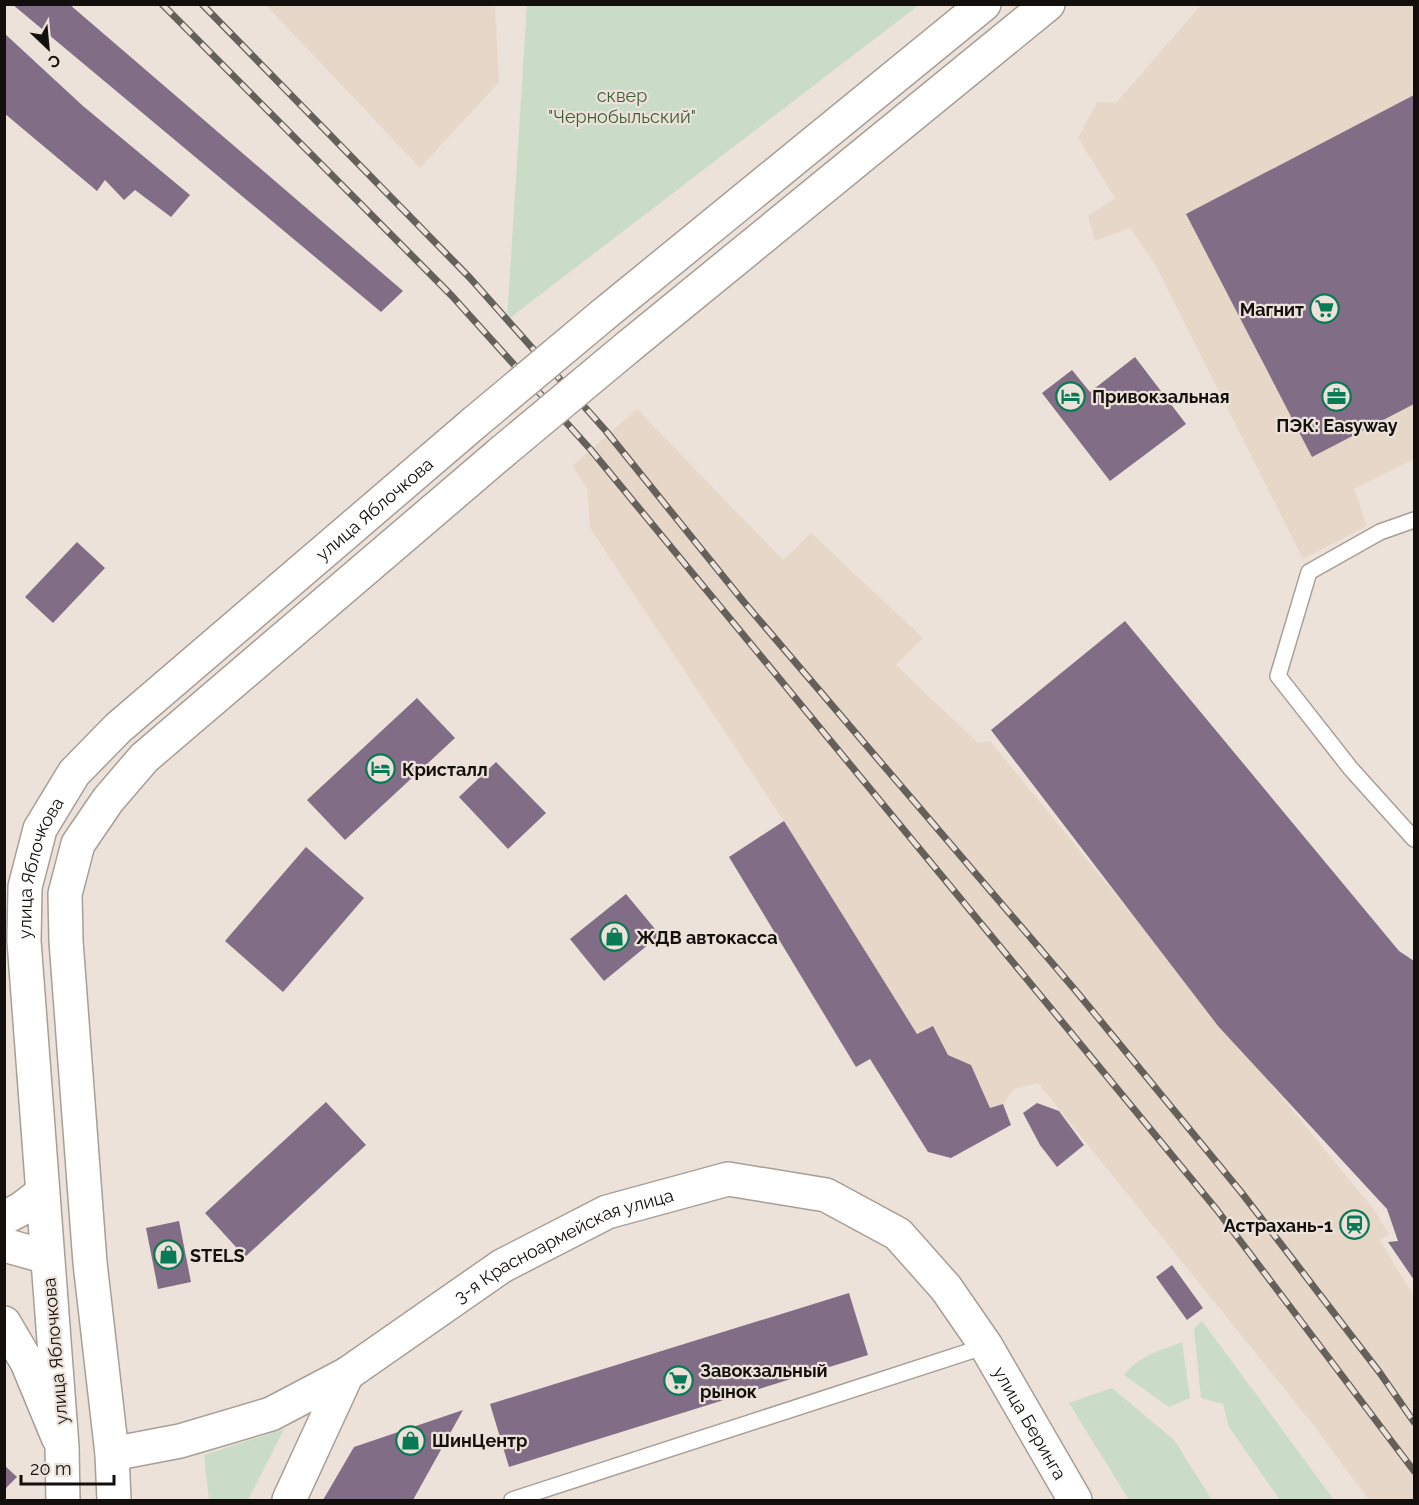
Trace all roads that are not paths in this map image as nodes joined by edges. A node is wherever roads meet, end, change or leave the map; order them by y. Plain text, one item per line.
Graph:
1 (984, 4) edge
2 (1048, 4) edge
3 (1414, 520) edge
4 (1414, 838) edge
5 (42, 1193) junction
6 (4, 1218) edge
7 (4, 1245) edge
8 (47, 1257) junction
9 (4, 1323) edge
10 (986, 1346) junction
11 (347, 1374) junction
12 (62, 1447) junction
13 (112, 1454) junction
14 (63, 1500) edge
15 (114, 1500) edge
16 (289, 1500) edge
17 (512, 1500) edge
18 (1075, 1500) edge

1 - 5 main road, улица Яблочкова, bridge
2 - 13 main road, улица Яблочкова, bridge
3 - 4 lane
5 - 6 main road
5 - 8 main road, улица Яблочкова
7 - 8 main road
8 - 12 main road, улица Яблочкова
9 - 12 main road
10 - 11 main road, 3-я Красноармейская улица
10 - 17 lane
10 - 18 main road, улица Беринга
11 - 13 main road, 3-я Красноармейская улица
11 - 16 main road
12 - 14 main road, улица Яблочкова
13 - 15 main road, улица Яблочкова

